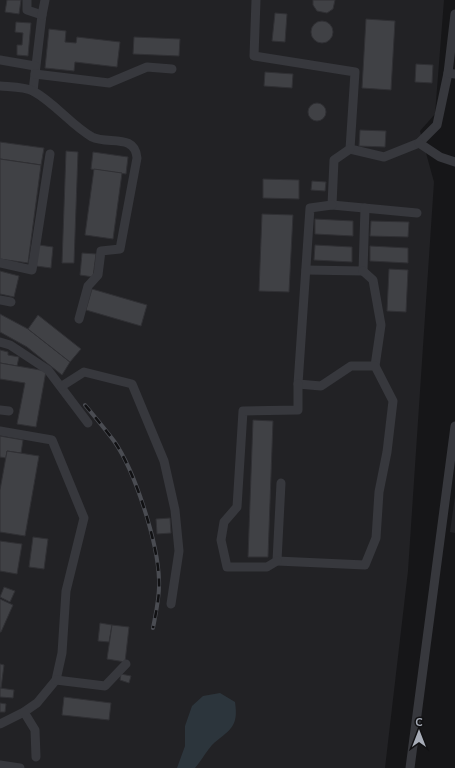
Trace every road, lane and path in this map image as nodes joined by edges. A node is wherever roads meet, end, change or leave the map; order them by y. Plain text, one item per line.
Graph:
1 (27, 0) edge
2 (45, 0) edge
3 (256, 0) edge
4 (455, 14) edge
5 (42, 15) junction
6 (0, 60) edge
7 (172, 69) dead end
8 (35, 70) junction
9 (452, 74) edge
10 (0, 86) edge
11 (32, 91) junction
12 (419, 143) junction
13 (350, 150) junction
14 (50, 154) dead end
15 (455, 162) edge
16 (332, 205) junction
17 (365, 208) junction
18 (417, 213) dead end
19 (0, 263) edge
20 (306, 270) junction
21 (363, 272) junction
22 (0, 300) edge
23 (10, 302) dead end
24 (79, 319) dead end
25 (0, 342) edge
26 (375, 366) junction
27 (298, 384) junction
28 (62, 386) junction
29 (88, 423) dead end
30 (455, 426) edge
31 (0, 431) edge
32 (280, 483) dead end
33 (277, 560) junction
34 (171, 604) dead end
35 (126, 664) dead end
36 (56, 680) junction
37 (24, 712) junction
38 (0, 724) edge
39 (36, 757) dead end
40 (0, 765) edge
41 (20, 768) edge
42 (410, 768) edge

1 - 5 street
2 - 5 street
3 - 13 street
4 - 9 street
5 - 8 street
6 - 8 street
7 - 8 street
8 - 11 street
9 - 12 street
10 - 11 street
11 - 24 street
12 - 13 street
12 - 15 street
13 - 16 street
14 - 19 street
16 - 17 street
16 - 20 street
17 - 18 street
17 - 21 street
20 - 21 street
20 - 27 street
21 - 26 street
22 - 23 street
25 - 28 street
26 - 27 street
26 - 33 street
27 - 33 street
28 - 29 street
28 - 34 street
30 - 42 street
31 - 36 street
32 - 33 street
35 - 36 street
36 - 37 street
37 - 38 street
37 - 39 street
40 - 41 street

